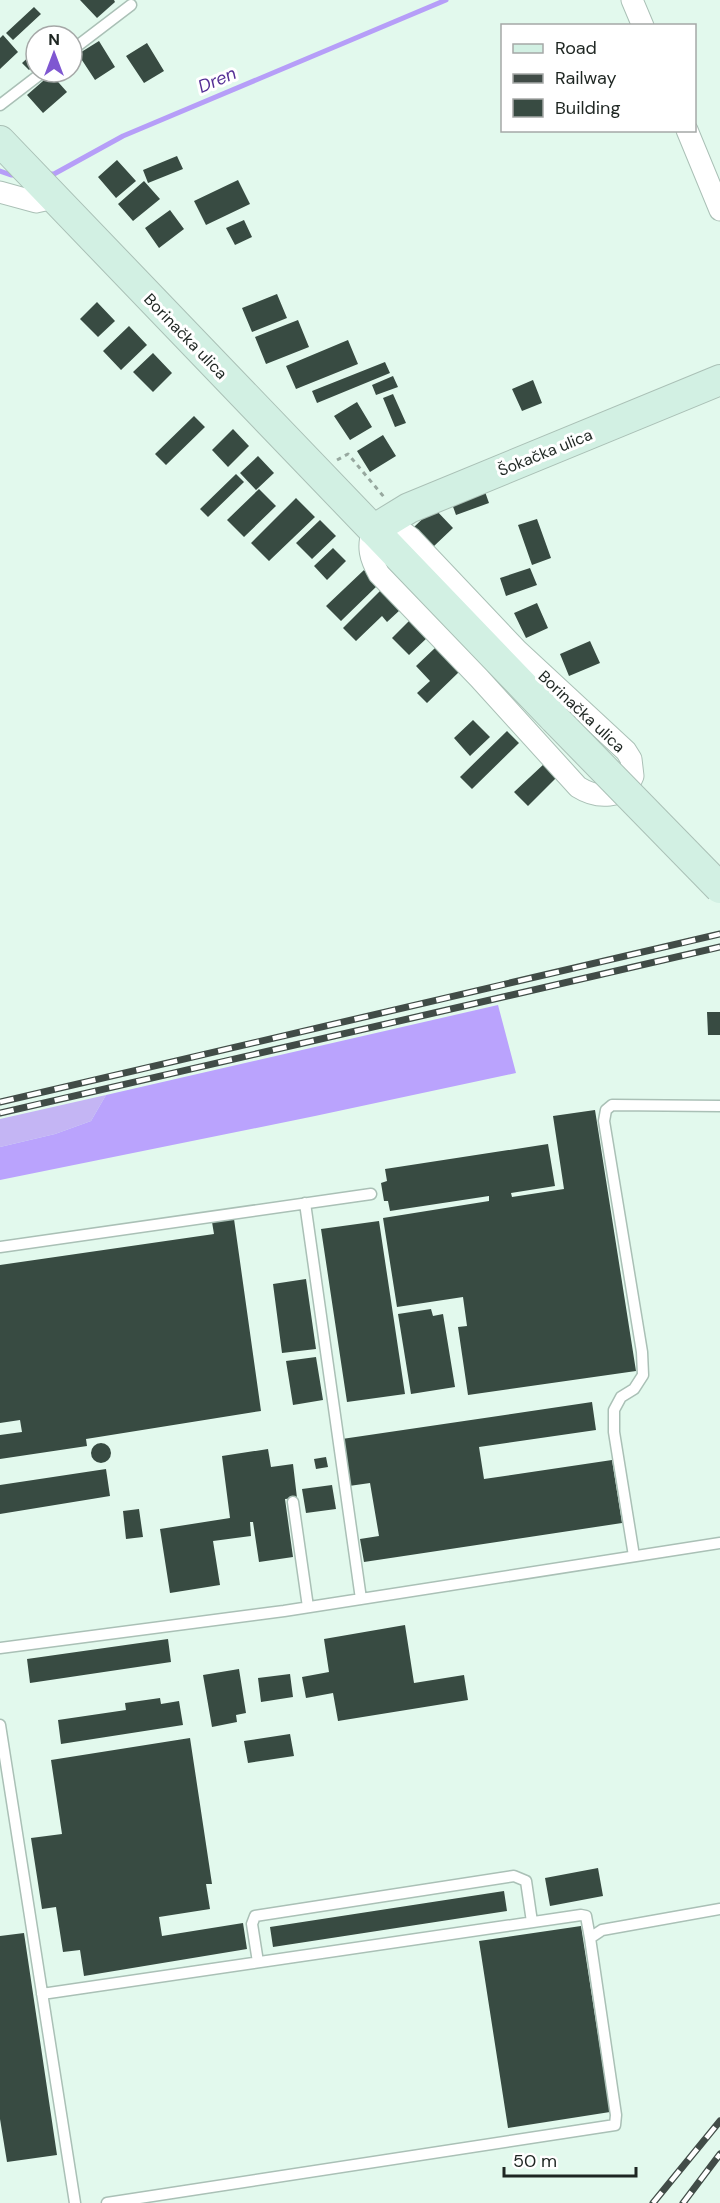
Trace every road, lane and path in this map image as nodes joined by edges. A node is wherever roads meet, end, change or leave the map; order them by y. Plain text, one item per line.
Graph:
1 (632, 0) edge
2 (131, 5) dead end
3 (642, 24) edge
4 (84, 41) edge
5 (27, 84) edge
6 (0, 105) edge
7 (688, 132) edge
8 (0, 141) edge
9 (0, 192) edge
10 (49, 193) junction
11 (720, 210) edge
12 (720, 380) edge
13 (379, 526) junction
14 (720, 888) edge
15 (720, 1106) edge
16 (371, 1194) dead end
17 (305, 1203) junction
18 (0, 1248) edge
19 (293, 1502) dead end
20 (720, 1543) edge
21 (634, 1556) junction
22 (361, 1599) junction
23 (308, 1607) junction
24 (0, 1648) edge
25 (0, 1725) edge
26 (720, 1909) edge
27 (532, 1922) junction
28 (590, 1938) junction
29 (258, 1962) junction
30 (42, 1994) junction
31 (75, 2203) edge
32 (107, 2203) edge

1 - 3 street
2 - 4 lane
5 - 6 lane
7 - 11 street
8 - 10 street, Borinačka ulica
9 - 10 street
10 - 13 street, Borinačka ulica
12 - 13 street, Šokačka ulica
13 - 13 street, Borinačka ulica
13 - 14 street, Borinačka ulica, bridge
15 - 21 lane
16 - 17 lane
17 - 18 lane
17 - 22 lane
19 - 23 lane
20 - 21 lane
21 - 22 lane
22 - 23 lane
23 - 24 lane
25 - 30 lane
26 - 28 lane
27 - 28 lane
27 - 29 lane
27 - 29 lane
28 - 32 lane
29 - 30 lane
30 - 31 lane

